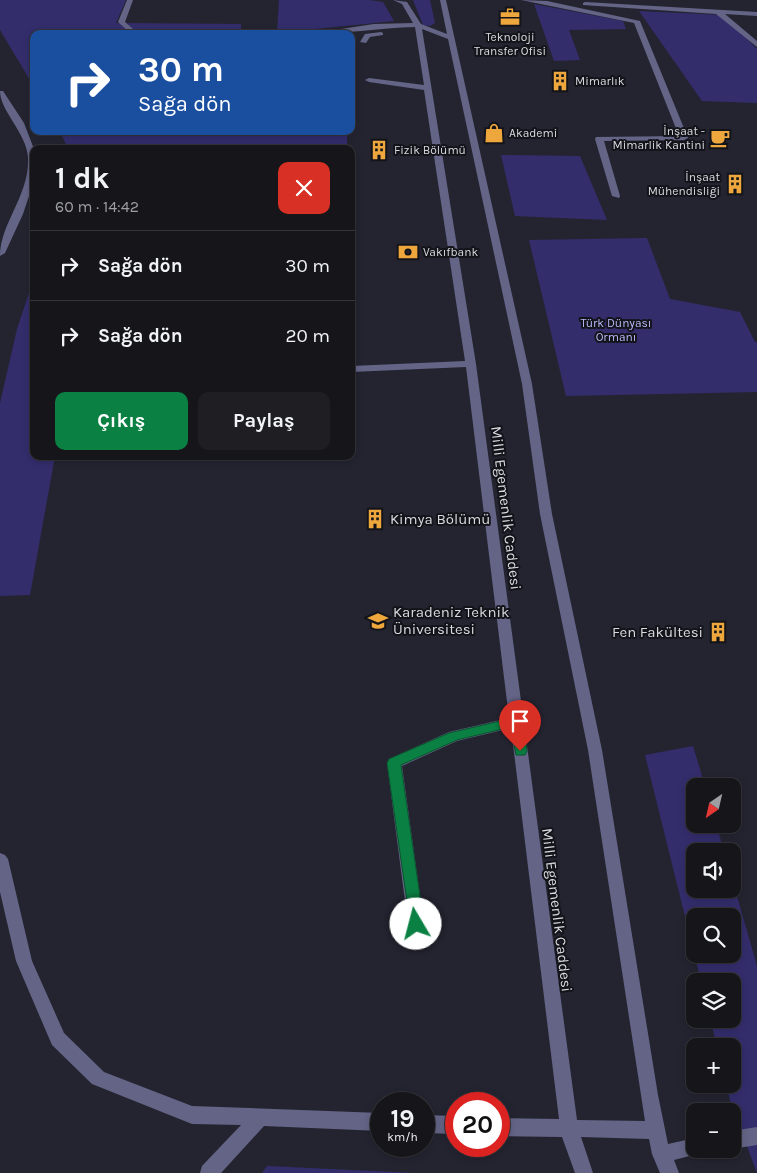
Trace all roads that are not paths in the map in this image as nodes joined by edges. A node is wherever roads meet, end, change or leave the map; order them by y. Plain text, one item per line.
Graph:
1 (130, 0) edge
2 (396, 0) edge
3 (524, 0) edge
4 (445, 1) edge
5 (540, 3) junction
6 (751, 6) dead end
7 (718, 12) junction
8 (743, 13) junction
9 (757, 14) edge
10 (418, 25) junction
11 (131, 30) edge
12 (342, 30) edge
13 (452, 38) junction
14 (364, 42) dead end
15 (757, 45) edge
16 (369, 80) dead end
17 (428, 88) junction
18 (0, 93) edge
19 (30, 145) edge
20 (30, 179) edge
21 (616, 196) dead end
22 (0, 253) edge
23 (472, 364) junction
24 (355, 369) edge
25 (517, 721) junction
26 (0, 859) edge
27 (416, 924) dead end
28 (260, 1118) junction
29 (370, 1122) edge
30 (510, 1127) edge
31 (569, 1130) junction
32 (657, 1130) junction
33 (757, 1136) edge
34 (741, 1139) edge
35 (686, 1149) edge
36 (661, 1154) junction
37 (209, 1173) edge
38 (584, 1173) edge
39 (670, 1173) edge

1 - 11 street
2 - 10 street, Milli Egemenlik Caddesi
3 - 5 street
4 - 13 street
5 - 7 street
5 - 21 street
6 - 8 street
7 - 8 street
7 - 15 street
8 - 9 street
10 - 12 street
10 - 13 street
10 - 14 street
10 - 17 street, Milli Egemenlik Caddesi
13 - 32 street
16 - 17 street
17 - 23 street, Milli Egemenlik Caddesi
18 - 19 street
20 - 22 street
23 - 24 street
23 - 25 street, Milli Egemenlik Caddesi
25 - 27 street
25 - 31 street, Milli Egemenlik Caddesi
26 - 28 street
28 - 29 street
28 - 37 street
30 - 31 street
31 - 32 street
31 - 38 street, Milli Egemenlik Caddesi
32 - 36 street
33 - 34 street
35 - 36 street
36 - 39 street

